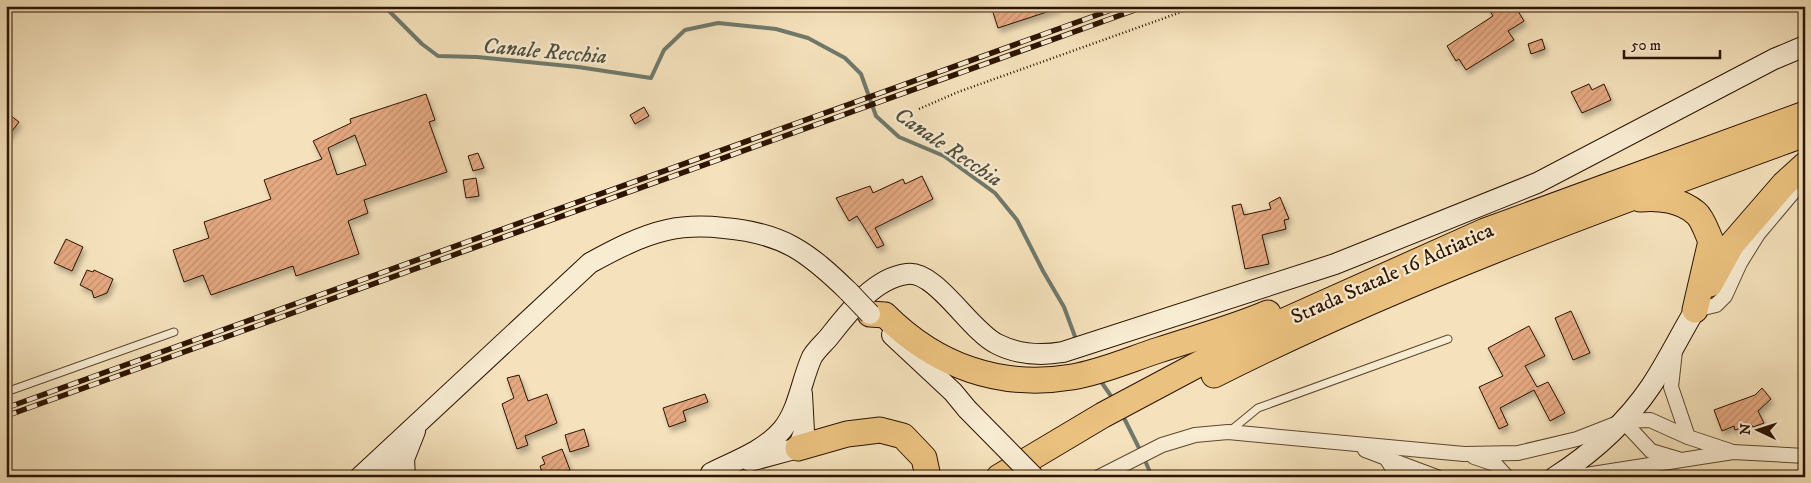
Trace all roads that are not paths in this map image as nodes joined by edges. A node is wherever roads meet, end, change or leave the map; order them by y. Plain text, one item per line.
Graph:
1 (1805, 46) edge
2 (1804, 119) edge
3 (1805, 165) edge
4 (1805, 180) edge
5 (1616, 203) junction
6 (1485, 231) junction
7 (1695, 310) junction
8 (870, 314) junction
9 (174, 332) dead end
10 (1448, 339) dead end
11 (1676, 342) junction
12 (801, 390) junction
13 (6, 392) edge
14 (1135, 407) junction
15 (790, 418) junction
16 (1623, 421) junction
17 (1107, 422) junction
18 (418, 424) junction
19 (1228, 432) junction
20 (1688, 437) junction
21 (402, 439) junction
22 (1347, 445) junction
23 (798, 448) junction
24 (1733, 452) junction
25 (1464, 454) junction
26 (1805, 456) edge
27 (1386, 458) junction
28 (1681, 460) junction
29 (704, 475) edge
30 (360, 477) edge
31 (384, 477) edge
32 (405, 477) edge
33 (928, 477) edge
34 (998, 477) edge
35 (1032, 477) edge
36 (1099, 477) edge
37 (1398, 477) edge
38 (1437, 477) edge
39 (1507, 477) edge
40 (1555, 477) edge
41 (1573, 477) edge

1 - 12 street
2 - 5 highway, Strada Statale 16 Adriatica
2 - 6 highway, Strada Statale 16 Adriatica
3 - 7 highway
4 - 7 street
5 - 7 highway
5 - 14 highway, Strada Statale 16 Adriatica
6 - 8 highway
6 - 14 highway, Strada Statale 16 Adriatica
7 - 11 street
8 - 18 street, bridge
8 - 35 street, bridge
9 - 13 lane
10 - 19 lane
11 - 16 street
11 - 20 street
12 - 15 street
12 - 23 street
14 - 17 highway, Strada Statale 16 Adriatica
15 - 23 street
15 - 29 street
16 - 20 street
16 - 25 street
16 - 28 street
16 - 40 street
17 - 34 highway, Strada Statale 16 Adriatica
17 - 35 highway, Strada Statale 16 Adriatica
18 - 21 street
18 - 32 street
19 - 22 street
19 - 36 street
20 - 24 street
21 - 30 street
21 - 31 street
22 - 25 street
22 - 27 street
23 - 29 street
23 - 33 highway
24 - 26 street
24 - 28 street
25 - 39 street
27 - 37 street
27 - 38 street
28 - 41 street

